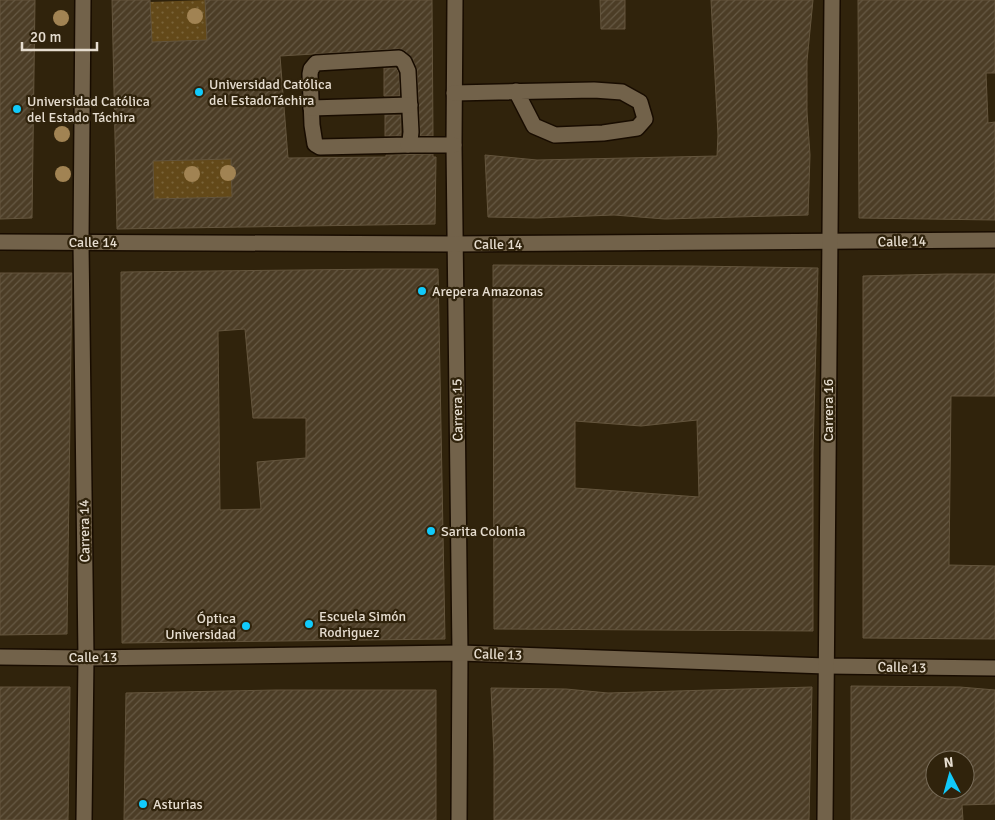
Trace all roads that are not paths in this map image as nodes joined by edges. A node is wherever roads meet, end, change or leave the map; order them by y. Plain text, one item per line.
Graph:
1 (83, 0) edge
2 (455, 0) edge
3 (832, 0) edge
4 (516, 92) junction
5 (454, 93) junction
6 (410, 105) junction
7 (311, 108) junction
8 (408, 145) junction
9 (454, 145) junction
10 (995, 240) edge
11 (0, 242) edge
12 (82, 242) junction
13 (828, 242) junction
14 (455, 244) junction
15 (460, 653) junction
16 (0, 657) edge
17 (86, 658) junction
18 (826, 666) junction
19 (995, 668) edge
20 (84, 820) edge
21 (459, 820) edge
22 (824, 820) edge

1 - 12 street, Carrera 14
2 - 5 street, Carrera 15
3 - 13 street, Carrera 16
4 - 4 street
4 - 5 street
5 - 9 street, Carrera 15
6 - 7 street
6 - 7 street
6 - 8 street
7 - 8 street
8 - 9 street
9 - 14 street, Carrera 15
10 - 13 street, Calle 14
11 - 12 street, Calle 14
12 - 14 street, Calle 14
12 - 17 street, Carrera 14
13 - 14 street, Calle 14
13 - 18 street, Carrera 16
14 - 15 street, Carrera 15
15 - 17 street, Calle 13
15 - 18 street, Calle 13
15 - 21 street, Carrera 15
16 - 17 street, Calle 13
17 - 20 street, Carrera 14
18 - 19 street, Calle 13
18 - 22 street, Carrera 16

